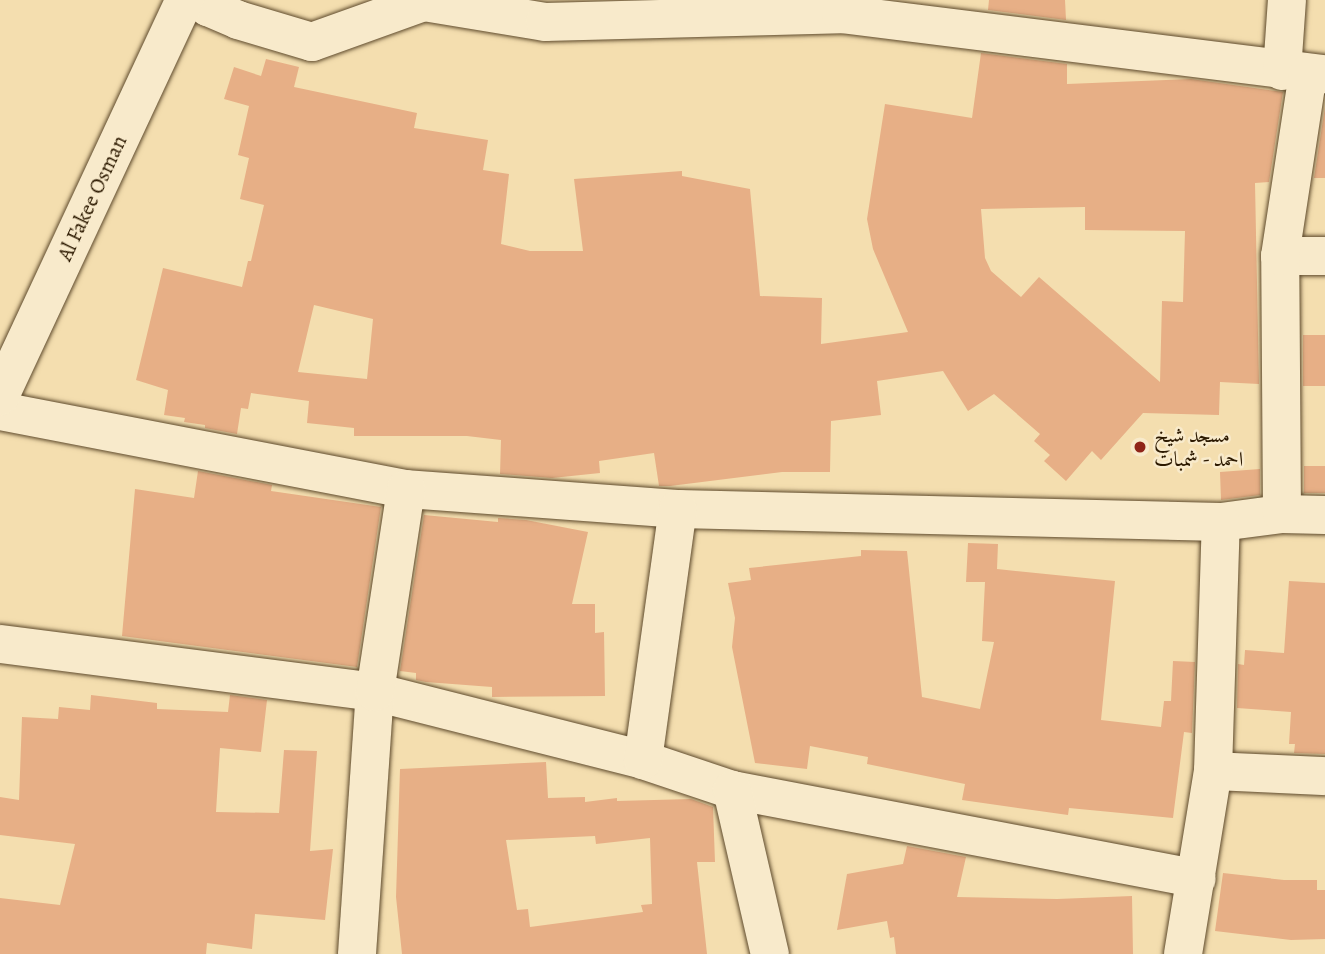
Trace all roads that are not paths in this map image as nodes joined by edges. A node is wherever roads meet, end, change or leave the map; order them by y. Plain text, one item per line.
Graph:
1 (185, 0) edge
2 (205, 0) edge
3 (1287, 0) edge
4 (842, 7) edge
5 (1305, 73) edge
6 (1280, 256) junction
7 (1325, 256) edge
8 (0, 396) edge
9 (0, 411) edge
10 (406, 489) junction
11 (678, 509) junction
12 (1282, 514) junction
13 (1325, 515) edge
14 (1221, 522) junction
15 (0, 644) edge
16 (375, 692) junction
17 (642, 760) junction
18 (1213, 771) junction
19 (1325, 776) edge
20 (732, 790) junction
21 (1197, 879) junction
22 (357, 954) edge
23 (770, 954) edge
24 (1183, 954) edge

1 - 8 street, Al Fakee Osman
2 - 4 street
3 - 5 street
4 - 5 street
5 - 6 street
6 - 7 street
6 - 12 street
9 - 10 street
10 - 11 street
10 - 16 street
11 - 14 street
11 - 17 street
12 - 13 street
12 - 14 street
14 - 18 street
15 - 16 street
16 - 17 street
16 - 22 street
17 - 20 street
18 - 19 street
18 - 21 street
20 - 21 street
20 - 23 street
21 - 24 street

